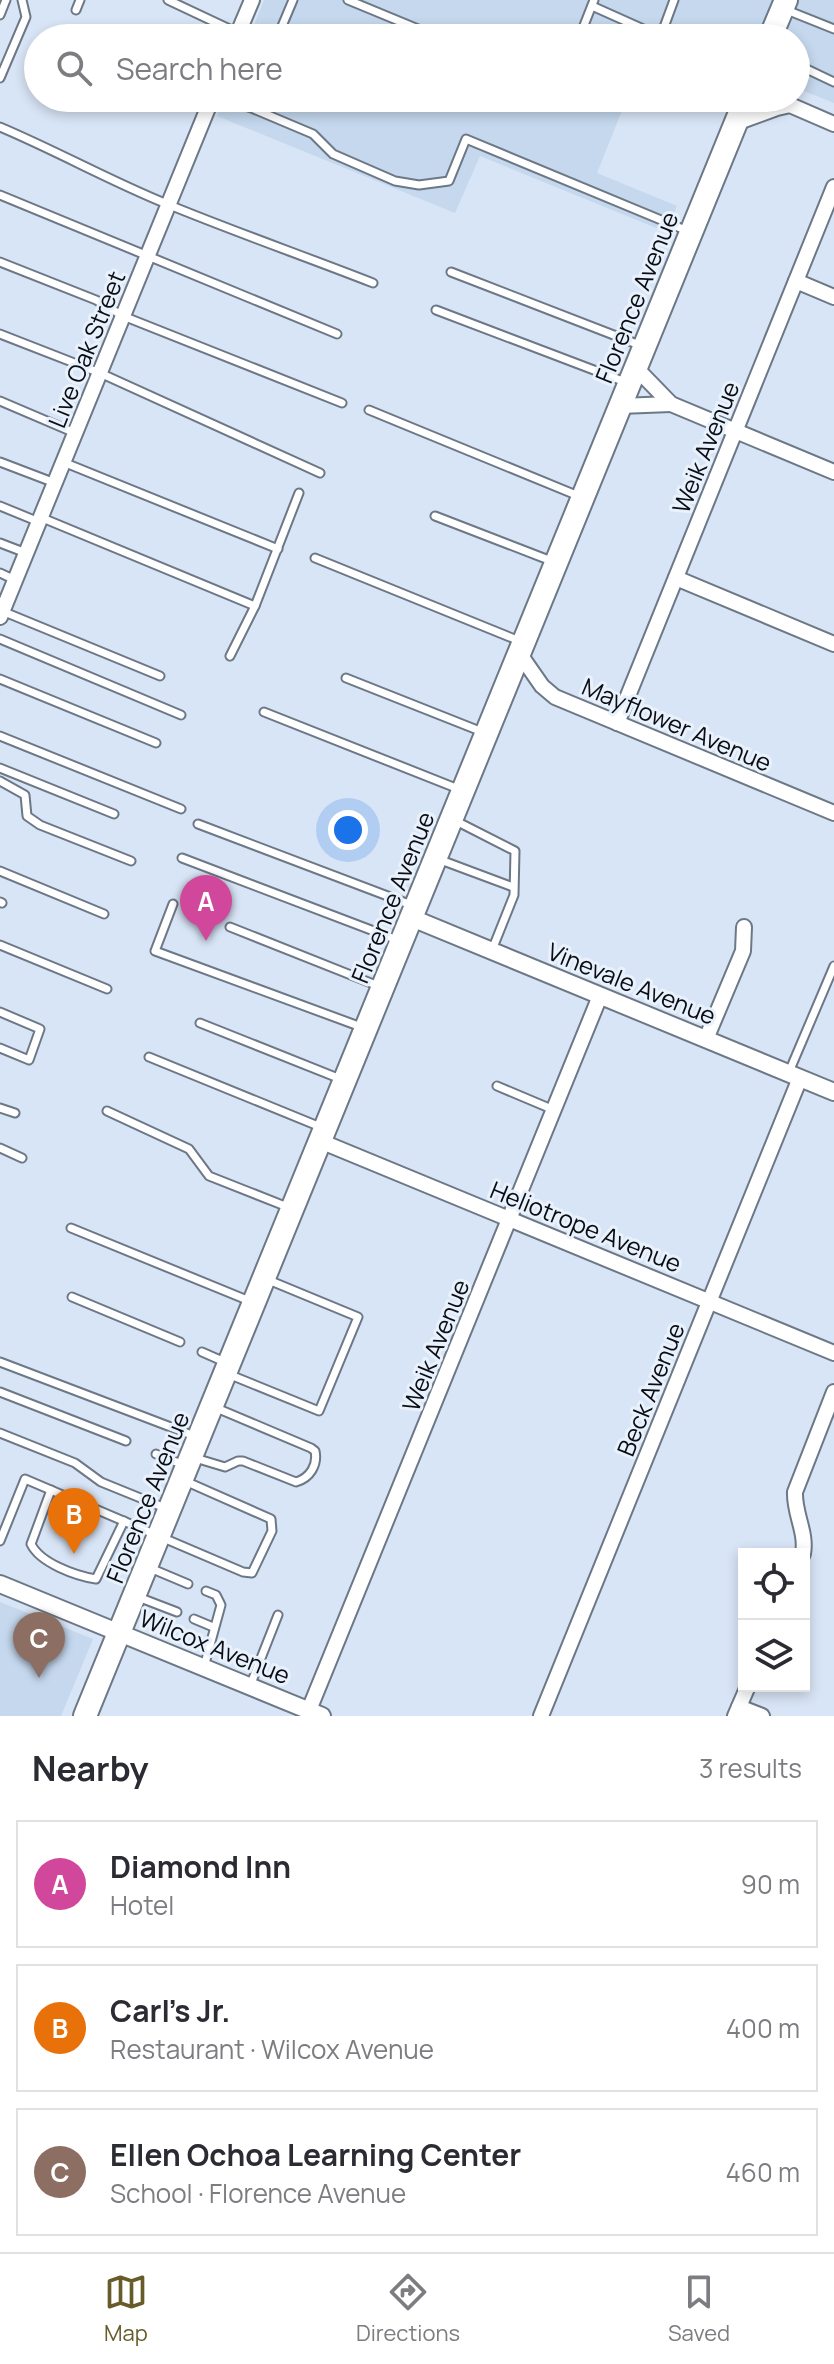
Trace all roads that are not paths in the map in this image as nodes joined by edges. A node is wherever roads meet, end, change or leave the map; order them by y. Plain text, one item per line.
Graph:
1 (6, 0) edge
2 (22, 0) edge
3 (80, 0) edge
4 (168, 0) edge
5 (251, 0) edge
6 (293, 0) edge
7 (348, 0) edge
8 (674, 0) edge
9 (593, 3) edge
10 (781, 3) edge
11 (76, 10) dead end
12 (0, 15) edge
13 (214, 24) edge
14 (242, 24) edge
15 (283, 24) edge
16 (406, 24) edge
17 (585, 24) edge
18 (634, 24) edge
19 (665, 24) edge
20 (774, 24) edge
21 (834, 29) edge
22 (810, 71) edge
23 (0, 78) edge
24 (834, 82) edge
25 (207, 112) edge
26 (261, 112) edge
27 (740, 112) edge
28 (766, 112) edge
29 (806, 112) edge
30 (736, 123) junction
31 (834, 124) edge
32 (0, 127) edge
33 (834, 187) edge
34 (0, 195) edge
35 (168, 205) junction
36 (691, 232) junction
37 (147, 255) junction
38 (0, 262) edge
39 (451, 272) dead end
40 (796, 281) junction
41 (373, 283) dead end
42 (834, 297) edge
43 (436, 310) dead end
44 (123, 316) junction
45 (0, 334) edge
46 (337, 334) dead end
47 (644, 347) junction
48 (100, 373) junction
49 (632, 376) junction
50 (0, 401) edge
51 (342, 403) dead end
52 (671, 404) junction
53 (620, 406) junction
54 (369, 410) dead end
55 (735, 431) junction
56 (75, 433) junction
57 (0, 462) edge
58 (63, 462) junction
59 (834, 472) edge
60 (320, 473) dead end
61 (55, 483) junction
62 (299, 493) dead end
63 (583, 498) junction
64 (0, 506) edge
65 (435, 516) dead end
66 (40, 520) junction
67 (0, 543) edge
68 (278, 549) junction
69 (26, 553) junction
70 (315, 558) dead end
71 (556, 563) junction
72 (0, 573) edge
73 (676, 578) junction
74 (15, 580) junction
75 (255, 606) junction
76 (1, 614) edge
77 (0, 639) edge
78 (834, 644) edge
79 (521, 648) junction
80 (230, 656) dead end
81 (160, 676) dead end
82 (346, 678) dead end
83 (0, 679) edge
84 (264, 712) dead end
85 (181, 715) dead end
86 (617, 723) junction
87 (487, 734) junction
88 (0, 736) edge
89 (156, 743) dead end
90 (0, 768) edge
91 (0, 781) edge
92 (463, 791) junction
93 (181, 809) dead end
94 (834, 813) edge
95 (114, 814) dead end
96 (452, 819) junction
97 (198, 824) dead end
98 (182, 858) dead end
99 (436, 858) junction
100 (131, 861) dead end
101 (0, 871) edge
102 (513, 887) junction
103 (173, 904) dead end
104 (414, 912) junction
105 (104, 914) dead end
106 (230, 927) dead end
107 (744, 927) dead end
108 (402, 942) junction
109 (0, 945) edge
110 (491, 951) junction
111 (834, 966) edge
112 (383, 988) junction
113 (107, 989) dead end
114 (600, 996) junction
115 (0, 1012) edge
116 (200, 1023) dead end
117 (366, 1029) junction
118 (706, 1039) junction
119 (0, 1048) edge
120 (149, 1057) dead end
121 (794, 1076) junction
122 (345, 1080) junction
123 (497, 1086) dead end
124 (834, 1092) edge
125 (0, 1108) edge
126 (554, 1110) junction
127 (107, 1111) dead end
128 (15, 1113) dead end
129 (323, 1135) junction
130 (0, 1148) edge
131 (22, 1158) dead end
132 (292, 1209) junction
133 (511, 1219) junction
134 (71, 1228) dead end
135 (264, 1279) junction
136 (72, 1297) dead end
137 (709, 1301) junction
138 (254, 1303) junction
139 (180, 1342) dead end
140 (202, 1352) dead end
141 (834, 1353) edge
142 (0, 1362) edge
143 (227, 1368) junction
144 (0, 1392) edge
145 (834, 1392) edge
146 (212, 1406) junction
147 (0, 1433) edge
148 (126, 1441) dead end
149 (156, 1454) dead end
150 (190, 1460) junction
151 (51, 1490) junction
152 (169, 1510) junction
153 (124, 1521) junction
154 (159, 1536) junction
155 (0, 1541) edge
156 (804, 1548) edge
157 (146, 1566) junction
158 (0, 1584) edge
159 (188, 1584) dead end
160 (206, 1591) dead end
161 (135, 1595) junction
162 (177, 1612) dead end
163 (278, 1615) dead end
164 (194, 1619) dead end
165 (213, 1627) junction
166 (120, 1632) junction
167 (204, 1667) junction
168 (250, 1686) junction
169 (745, 1692) edge
170 (737, 1711) edge
171 (316, 1713) edge
172 (85, 1716) edge
173 (541, 1716) edge
174 (762, 1716) edge

1 - 12 lane
2 - 23 lane
3 - 11 lane
4 - 13 lane
5 - 14 street
6 - 15 lane
7 - 16 lane
8 - 19 lane
9 - 17 lane
9 - 18 lane
10 - 20 main road
10 - 21 lane
22 - 24 lane
25 - 35 street, Live Oak Street
26 - 36 lane
27 - 30 main road, Florence Avenue
28 - 30 street
29 - 31 street
30 - 36 main road, Florence Avenue
32 - 35 lane
33 - 40 street, Weik Avenue
34 - 37 lane
35 - 37 street, Live Oak Street
35 - 41 lane
36 - 47 main road, Florence Avenue
37 - 44 street, Live Oak Street
37 - 46 lane
38 - 44 lane
39 - 47 lane
40 - 42 street
40 - 55 street, Weik Avenue
43 - 49 lane
44 - 48 street, Live Oak Street
44 - 51 lane
45 - 48 lane
47 - 49 main road, Florence Avenue
48 - 56 street, Live Oak Street
48 - 60 lane
49 - 52 street
49 - 53 main road, Florence Avenue
50 - 56 lane
52 - 53 street
52 - 55 street
53 - 63 main road, Florence Avenue
54 - 63 lane
55 - 59 street
55 - 73 street, Weik Avenue
56 - 58 street, Live Oak Street
57 - 61 lane
58 - 61 street, Live Oak Street
58 - 68 lane
61 - 66 street, Live Oak Street
62 - 68 lane
63 - 71 main road, Florence Avenue
64 - 66 lane
65 - 71 lane
66 - 69 street, Live Oak Street
66 - 75 lane
67 - 69 lane
68 - 75 lane
69 - 74 street, Live Oak Street
70 - 79 lane
71 - 79 main road, Florence Avenue
72 - 74 lane
73 - 78 street
73 - 86 street, Weik Avenue
74 - 76 street, Live Oak Street
75 - 80 lane
76 - 81 lane
77 - 85 lane
79 - 86 street, Mayflower Avenue
79 - 87 main road, Florence Avenue
82 - 87 lane
83 - 89 lane
84 - 92 lane
86 - 94 street, Mayflower Avenue
87 - 92 main road, Florence Avenue
88 - 93 lane
90 - 95 lane
91 - 100 lane
92 - 96 main road, Florence Avenue
96 - 99 main road, Florence Avenue
96 - 102 lane
97 - 104 lane
98 - 108 lane
99 - 102 lane
99 - 104 main road, Florence Avenue
101 - 105 lane
102 - 110 lane
103 - 117 lane
104 - 108 main road, Florence Avenue
104 - 110 street, Vinevale Avenue
106 - 112 lane
107 - 118 street
108 - 112 main road, Florence Avenue
109 - 113 lane
110 - 114 street, Vinevale Avenue
111 - 121 lane
112 - 117 main road, Florence Avenue
114 - 118 street, Vinevale Avenue
114 - 126 street, Weik Avenue
115 - 119 lane
116 - 122 lane
117 - 122 main road, Florence Avenue
118 - 121 street, Vinevale Avenue
120 - 129 lane
121 - 124 street, Vinevale Avenue
121 - 137 street, Beck Avenue
122 - 129 main road, Florence Avenue
123 - 126 lane
125 - 128 lane
126 - 133 street, Weik Avenue
127 - 132 lane
129 - 132 main road, Florence Avenue
129 - 133 street, Heliotrope Avenue
130 - 131 lane
132 - 135 main road, Florence Avenue
133 - 137 street, Heliotrope Avenue
133 - 171 street, Weik Avenue
134 - 138 lane
135 - 138 main road, Florence Avenue
135 - 143 lane
136 - 139 lane
137 - 141 street, Heliotrope Avenue
137 - 173 street, Beck Avenue
138 - 143 main road, Florence Avenue
140 - 143 lane
142 - 150 lane
143 - 146 main road, Florence Avenue
144 - 148 lane
145 - 156 street
146 - 150 main road, Florence Avenue
146 - 150 lane
147 - 152 lane
149 - 150 lane
150 - 152 main road, Florence Avenue
150 - 154 lane
151 - 153 lane
151 - 153 lane
151 - 155 lane
152 - 154 main road, Florence Avenue
153 - 154 lane
154 - 157 main road, Florence Avenue
157 - 159 lane
157 - 161 main road, Florence Avenue
158 - 166 street, Wilcox Avenue
160 - 165 lane
161 - 162 lane
161 - 166 main road, Florence Avenue
163 - 168 lane
164 - 165 lane
165 - 167 lane
166 - 167 street, Wilcox Avenue
166 - 172 main road, Florence Avenue
167 - 168 street, Wilcox Avenue
168 - 171 street, Wilcox Avenue
169 - 170 street
170 - 174 street

